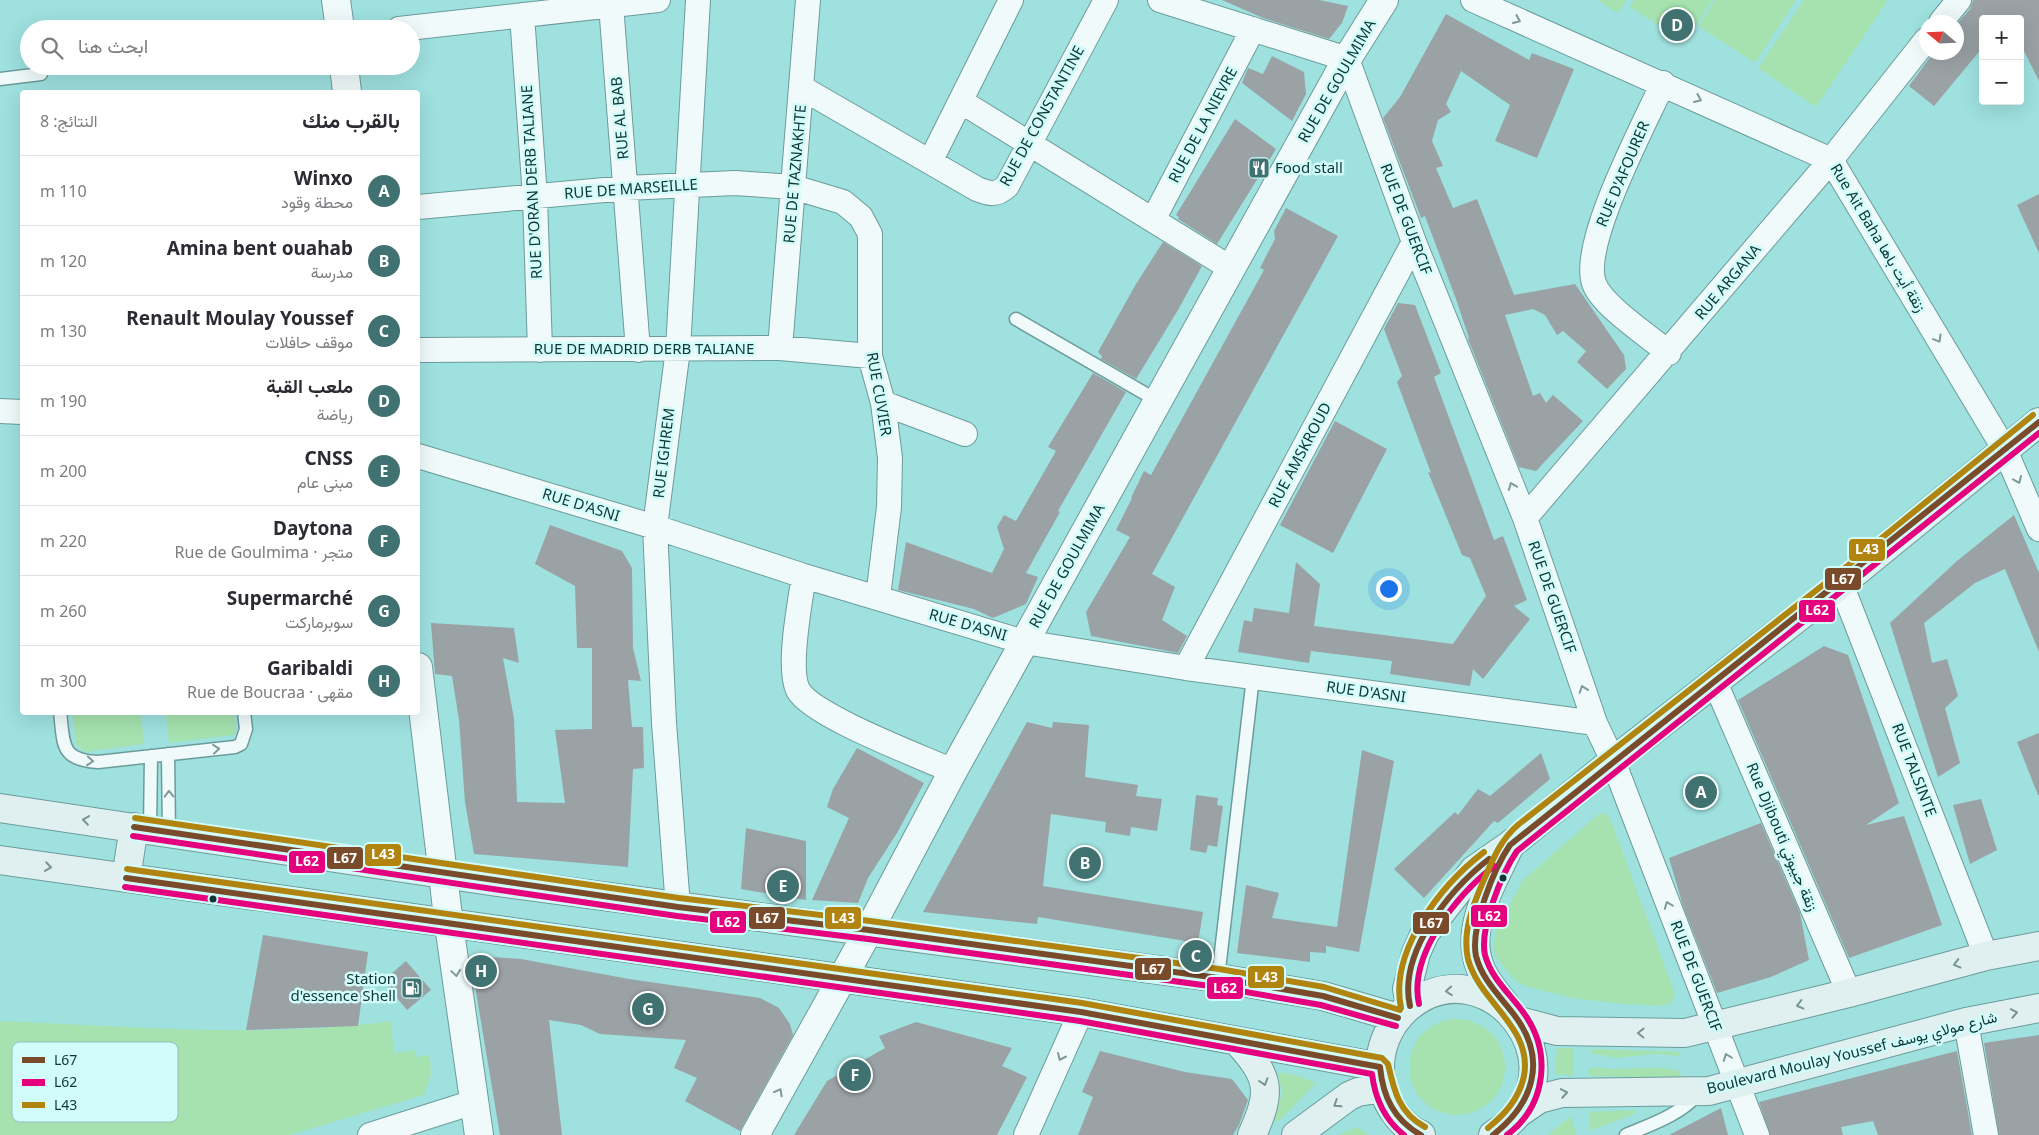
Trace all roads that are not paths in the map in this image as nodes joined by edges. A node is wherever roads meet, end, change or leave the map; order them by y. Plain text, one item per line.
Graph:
1 (336, 0) edge
2 (658, 0) edge
3 (698, 0) edge
4 (808, 0) edge
5 (1012, 0) edge
6 (1106, 0) edge
7 (1160, 0) edge
8 (1384, 0) edge
9 (1473, 0) edge
10 (1959, 0) edge
11 (611, 5) junction
12 (522, 15) junction
13 (1947, 15) edge
14 (339, 20) edge
15 (420, 27) edge
16 (1253, 29) junction
17 (1919, 49) edge
18 (1347, 59) junction
19 (32, 75) edge
20 (345, 75) edge
21 (0, 79) edge
22 (1663, 83) junction
23 (802, 88) junction
24 (348, 90) edge
25 (962, 102) junction
26 (1030, 144) junction
27 (1831, 160) junction
28 (930, 162) junction
29 (686, 185) junction
30 (793, 187) junction
31 (626, 188) junction
32 (535, 197) junction
33 (843, 202) joint
34 (420, 207) edge
35 (1153, 220) junction
36 (1414, 242) junction
37 (1232, 269) junction
38 (1016, 319) dead end
39 (780, 348) junction
40 (678, 349) junction
41 (420, 350) edge
42 (540, 350) junction
43 (638, 350) junction
44 (1668, 353) junction
45 (870, 356) junction
46 (1158, 400) junction
47 (883, 403) junction
48 (0, 411) edge
49 (20, 412) edge
50 (2039, 422) edge
51 (966, 434) dead end
52 (2005, 450) junction
53 (420, 457) edge
54 (1525, 518) junction
55 (655, 527) junction
56 (2039, 529) edge
57 (804, 576) junction
58 (1841, 584) junction
59 (878, 597) junction
60 (1024, 642) junction
61 (1186, 668) junction
62 (1253, 677) junction
63 (1715, 682) junction
64 (420, 684) edge
65 (60, 715) edge
66 (244, 715) edge
67 (1595, 723) junction
68 (168, 754) junction
69 (151, 756) junction
70 (1613, 761) junction
71 (953, 771) junction
72 (0, 808) edge
73 (151, 830) junction
74 (1510, 846) junction
75 (0, 860) edge
76 (443, 874) junction
77 (126, 878) junction
78 (678, 907) junction
79 (449, 925) junction
80 (869, 930) junction
81 (2039, 946) edge
82 (1986, 956) junction
83 (1218, 978) junction
84 (842, 980) junction
85 (1849, 993) junction
86 (2039, 1008) edge
87 (1081, 1012) junction
88 (1404, 1012) junction
89 (1515, 1016) junction
90 (1966, 1022) junction
91 (1715, 1026) junction
92 (1238, 1042) junction
93 (1381, 1077) junction
94 (1738, 1085) junction
95 (1701, 1092) junction
96 (474, 1102) junction
97 (1506, 1128) edge
98 (370, 1135) edge
99 (479, 1135) edge
100 (755, 1135) edge
101 (1026, 1135) edge
102 (1252, 1135) edge
103 (1296, 1135) edge
104 (1422, 1135) edge
105 (1626, 1135) edge
106 (1757, 1135) edge
107 (1986, 1135) edge

1 - 14 street
2 - 11 street
3 - 29 street, RUE IGHREM
4 - 23 street, RUE DE TAZNAKHTE
5 - 25 street
6 - 26 street, RUE DE CONSTANTINE
7 - 16 street
8 - 18 street, RUE DE GOULMIMA
9 -> 22 street, Rue Ait Baha زنقة أيت باها
10 - 13 street
11 - 12 street
11 - 31 street, RUE AL BAB
12 - 15 street
12 - 32 street, RUE D'ORAN DERB TALIANE
16 - 18 street
16 - 35 street, RUE DE LA NIEVRE
17 - 27 street, RUE ARGANA
18 - 36 street, RUE DE GUERCIF
18 - 37 street, RUE DE GOULMIMA
19 - 21 lane
20 - 24 street
22 -> 27 street, Rue Ait Baha زنقة أيت باها
22 - 44 street, RUE D'AFOURER
23 - 28 street, RUE DE CONSTANTINE
23 - 30 street, RUE DE TAZNAKHTE
25 - 26 street
25 - 28 street
26 - 28 street, RUE DE CONSTANTINE
26 - 35 street
27 - 44 street, RUE ARGANA
27 -> 52 street, Rue Ait Baha زنقة أيت باها
29 - 30 street, RUE DE MARSEILLE
29 - 31 street, RUE DE MARSEILLE
29 - 40 street, RUE IGHREM
30 - 33 street, RUE DE MARSEILLE
30 - 39 street, RUE DE TAZNAKHTE
31 - 32 street, RUE DE MARSEILLE
31 - 43 street, RUE AL BAB
32 - 34 street, RUE DE MARSEILLE
32 - 42 street, RUE D'ORAN DERB TALIANE
33 - 45 street, RUE CUVIER
35 - 37 street
54 -> 36 street, RUE DE GUERCIF
36 - 61 street, RUE AMSKROUD
37 - 46 street, RUE DE GOULMIMA
38 - 46 lane
39 - 40 street, RUE DE MADRID DERB TALIANE
39 - 45 street, RUE DE MADRID DERB TALIANE
40 - 43 street, RUE DE MADRID DERB TALIANE
40 - 55 street, RUE IGHREM
41 - 42 street, RUE DE MADRID DERB TALIANE
42 - 43 street, RUE DE MADRID DERB TALIANE
44 - 54 street, RUE ARGANA
45 - 47 street, RUE CUVIER
46 - 60 street, RUE DE GOULMIMA
47 - 51 street
47 - 59 street, RUE CUVIER
48 - 49 street
50 - 52 main road
52 -> 56 street, Rue Ait Baha زنقة أيت باها
52 - 58 main road
53 - 55 street, RUE D'ASNI
67 -> 54 street, RUE DE GUERCIF
55 - 57 street, RUE D'ASNI
55 - 78 street, RUE IGHREM
57 - 59 street, RUE D'ASNI
57 - 71 street
58 - 63 main road
58 - 82 street, RUE TALSINTE
59 - 60 street, RUE D'ASNI
60 - 61 street, RUE D'ASNI
60 - 71 street, RUE DE GOULMIMA
61 - 62 street, RUE D'ASNI
62 - 67 street, RUE D'ASNI
62 - 83 lane
63 - 70 main road
63 - 85 street, Rue Djibouti زنقة جيبوتي
64 - 76 street
65 -> 69 lane
68 -> 66 lane
67 - 70 street, RUE DE GUERCIF
68 - 69 lane
73 -> 68 lane
69 - 73 lane
70 - 74 main road
91 -> 70 street, RUE DE GUERCIF
71 - 80 street, RUE DE GOULMIMA
73 -> 72 main road
73 - 76 main road
73 - 77 main road
74 - 88 main road
74 - 89 main road
75 -> 77 main road
76 - 78 main road
76 - 79 street
77 - 79 main road
78 - 80 main road
79 - 84 main road
79 -> 96 street
80 - 83 main road
80 - 84 street, RUE DE GOULMIMA
81 - 82 main road
82 -> 85 main road
83 - 88 main road
84 - 87 main road
100 -> 84 street, RUE DE GOULMIMA
85 -> 91 main road
90 -> 86 main road, Boulevard Moulay Youssef شارع مولاي يوسف
87 - 92 main road
87 -> 101 street
89 -> 88 main road
88 - 93 main road
91 -> 89 main road
89 - 97 main road
90 - 94 main road, Boulevard Moulay Youssef شارع مولاي يوسف
90 - 107 street
94 -> 91 street, RUE DE GUERCIF
92 - 93 main road
92 -> 102 main road
93 -> 103 main road
93 - 104 main road
94 - 95 main road, Boulevard Moulay Youssef شارع مولاي يوسف
94 - 106 street, RUE DE GUERCIF
97 -> 95 main road, Boulevard Moulay Youssef شارع مولاي يوسف
95 - 105 lane
96 - 98 street
96 - 99 street

